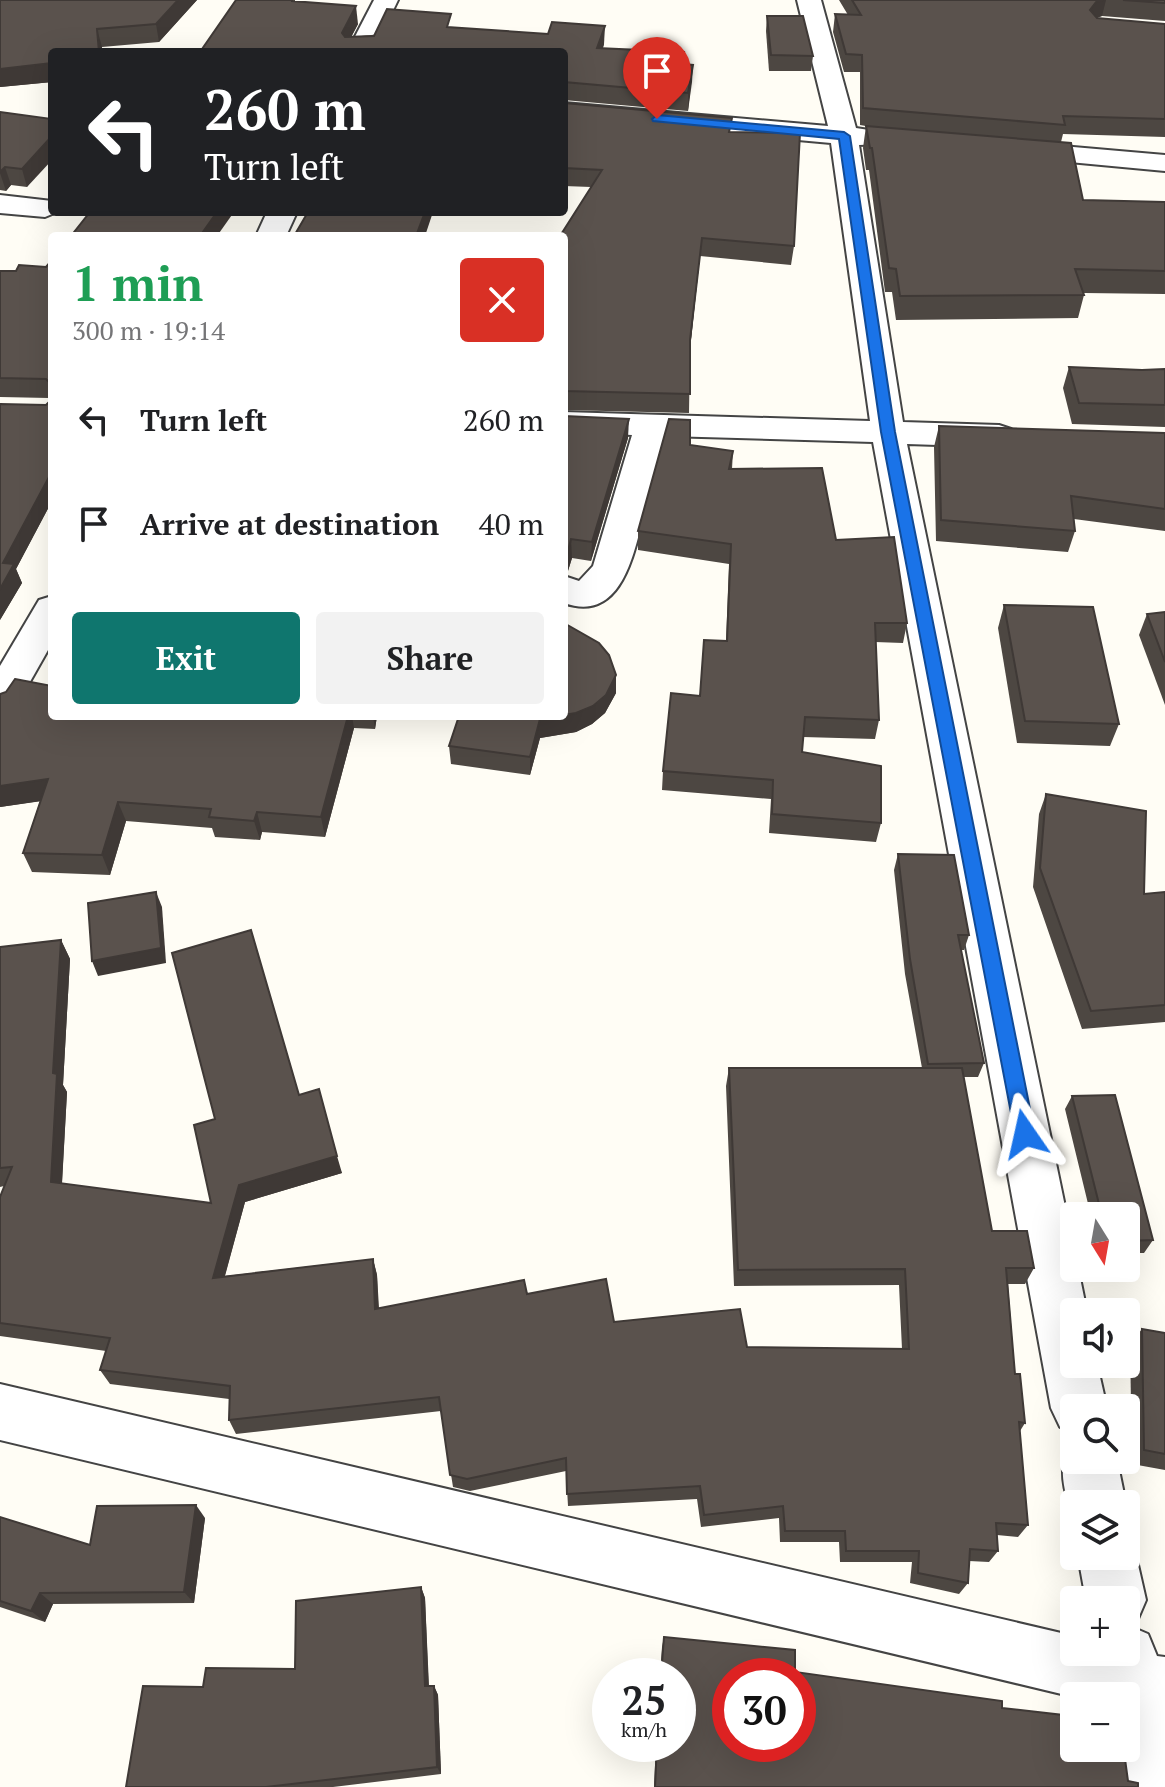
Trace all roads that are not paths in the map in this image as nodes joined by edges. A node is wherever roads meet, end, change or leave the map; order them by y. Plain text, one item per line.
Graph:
1 (386, 0) edge
2 (809, 0) edge
3 (362, 48) edge
4 (568, 111) edge
5 (844, 136) junction
6 (905, 141) edge
7 (997, 148) edge
8 (1165, 163) edge
9 (0, 204) edge
10 (45, 208) dead end
11 (568, 422) edge
12 (652, 424) junction
13 (888, 432) junction
14 (1026, 436) edge
15 (568, 590) edge
16 (48, 616) edge
17 (0, 700) edge
18 (1076, 1394) edge
19 (0, 1412) edge
20 (1141, 1673) edge
21 (1150, 1787) edge

1 - 3 street
2 - 5 street
4 - 5 street
5 - 6 street
5 - 13 street
7 - 8 street
9 - 10 street
11 - 12 street
12 - 13 street
12 - 15 street
13 - 14 street
13 - 18 street
16 - 17 street
19 - 20 street
20 - 21 street

